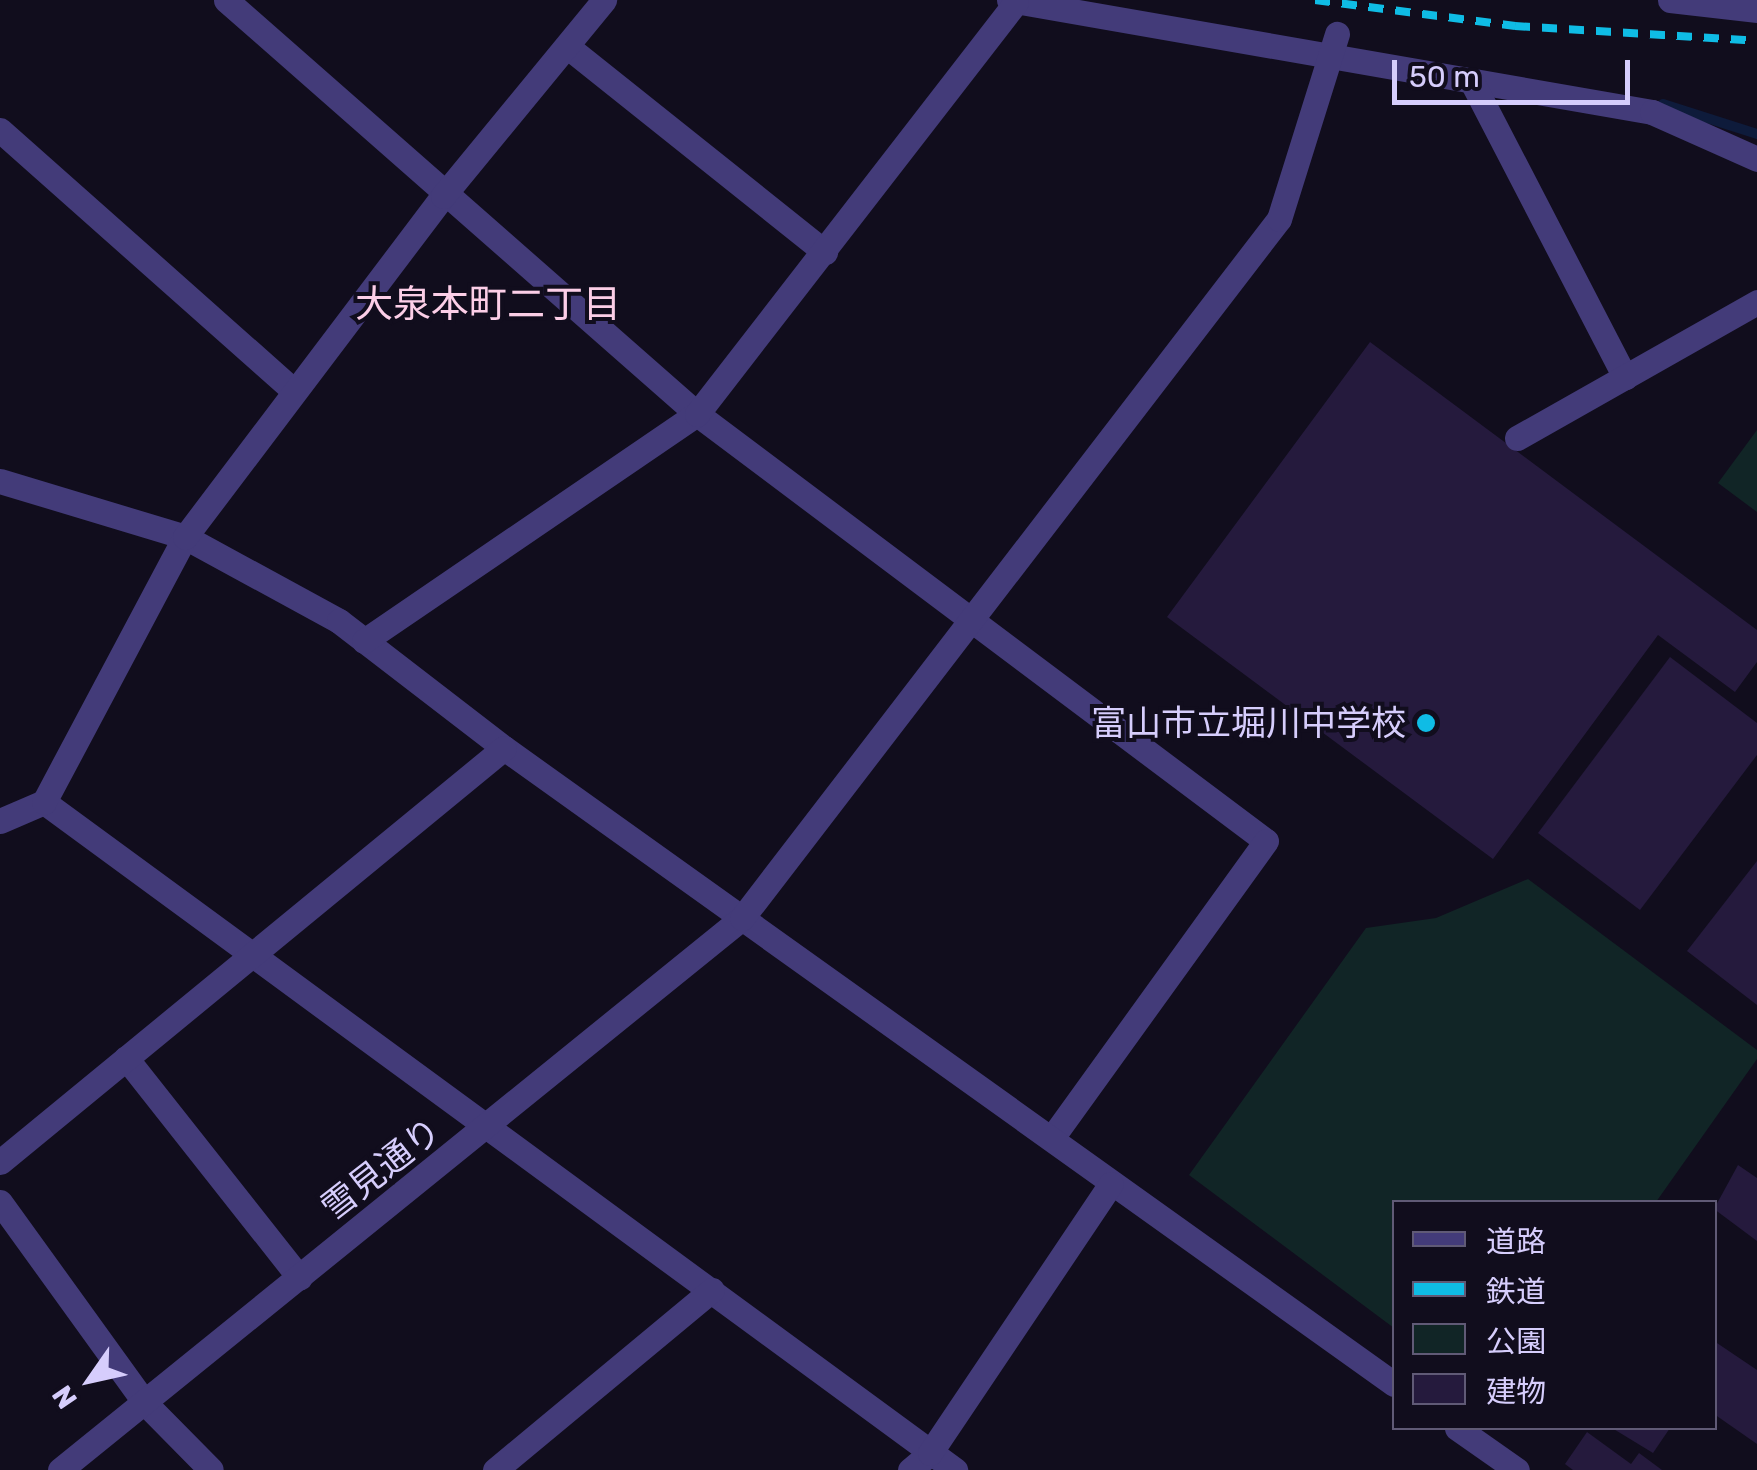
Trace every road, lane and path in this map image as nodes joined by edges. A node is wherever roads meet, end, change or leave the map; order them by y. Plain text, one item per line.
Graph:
1 (226, 0) edge
2 (604, 0) edge
3 (1670, 0) edge
4 (1012, 1) edge
5 (1729, 4) edge
6 (1757, 10) edge
7 (1332, 44) junction
8 (568, 47) junction
9 (1471, 80) junction
10 (0, 130) edge
11 (1757, 158) edge
12 (443, 196) junction
13 (825, 252) junction
14 (1757, 302) edge
15 (1625, 377) junction
16 (293, 390) junction
17 (697, 414) junction
18 (1517, 438) dead end
19 (0, 480) edge
20 (185, 537) junction
21 (969, 624) junction
22 (364, 641) junction
23 (504, 748) junction
24 (44, 802) junction
25 (0, 821) edge
26 (742, 918) junction
27 (253, 954) junction
28 (126, 1058) junction
29 (492, 1126) junction
30 (1052, 1138) junction
31 (0, 1162) edge
32 (1110, 1184) junction
33 (0, 1202) edge
34 (300, 1278) junction
35 (712, 1290) junction
36 (1392, 1383) edge
37 (144, 1402) junction
38 (1460, 1430) edge
39 (930, 1453) junction
40 (60, 1470) edge
41 (211, 1470) edge
42 (495, 1470) edge
43 (910, 1470) edge
44 (955, 1470) edge
45 (1517, 1470) edge

1 - 12 street
2 - 8 street
3 - 5 street
4 - 7 street
4 - 13 street
5 - 6 street
7 - 9 street
7 - 21 street, 雪見通り
8 - 12 street
8 - 13 street
9 - 11 street
9 - 15 street
10 - 16 street
12 - 16 street
12 - 17 street
13 - 17 street
14 - 15 street
15 - 18 street
16 - 20 street
17 - 21 street
17 - 22 street
19 - 20 street
20 - 22 street
20 - 24 street
21 - 26 street, 雪見通り
21 - 30 street
22 - 23 street
23 - 26 street
23 - 27 street
24 - 25 street
24 - 27 street
26 - 29 street, 雪見通り
26 - 30 street
27 - 28 street
27 - 29 street
28 - 31 street
28 - 34 street
29 - 34 street, 雪見通り
29 - 35 street
30 - 32 street
32 - 36 street
32 - 39 street
33 - 37 street
34 - 37 street, 雪見通り
35 - 39 street
35 - 42 street
37 - 40 street, 雪見通り
37 - 41 street
38 - 45 street
39 - 43 street
39 - 44 street

